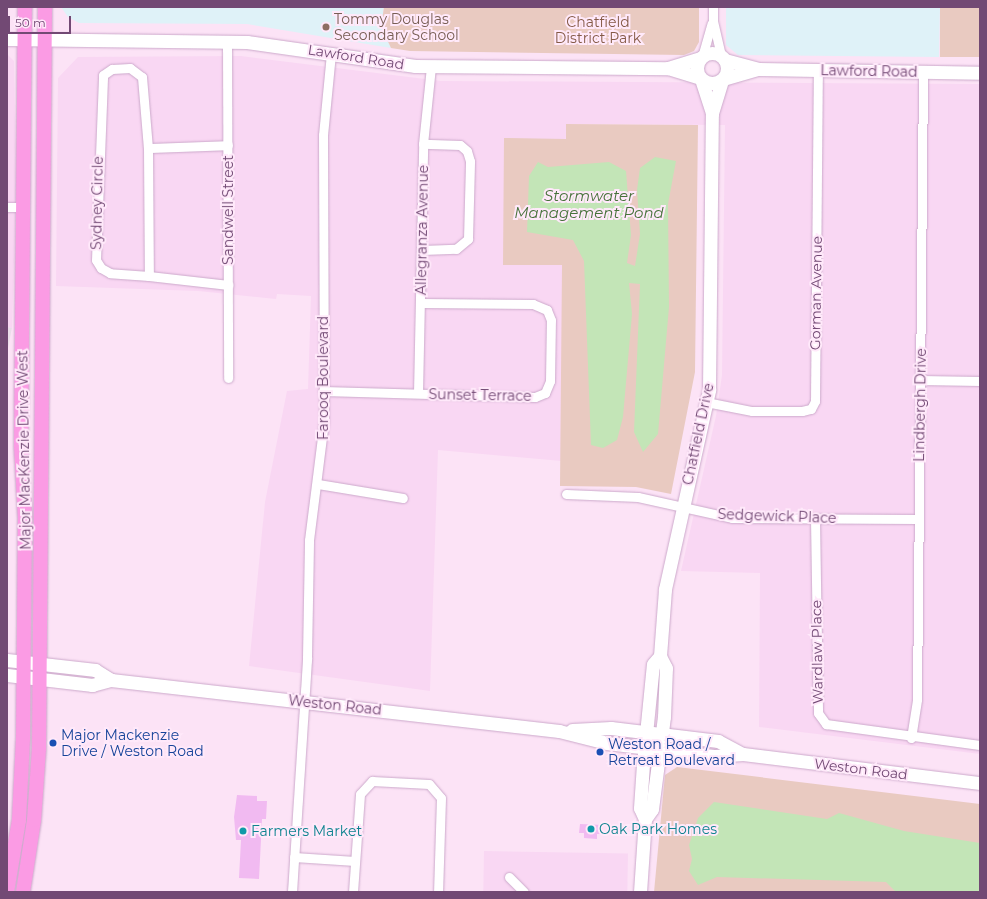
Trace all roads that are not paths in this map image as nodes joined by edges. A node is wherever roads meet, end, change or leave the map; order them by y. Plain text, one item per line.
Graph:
1 (25, 7) edge
2 (45, 7) edge
3 (713, 7) edge
4 (713, 21) junction
5 (7, 39) edge
6 (25, 40) junction
7 (45, 40) junction
8 (227, 42) junction
9 (331, 54) junction
10 (702, 58) junction
11 (723, 58) junction
12 (431, 67) junction
13 (668, 68) junction
14 (759, 69) junction
15 (818, 70) junction
16 (923, 72) junction
17 (980, 73) edge
18 (701, 78) junction
19 (722, 79) junction
20 (712, 113) junction
21 (423, 144) junction
22 (228, 145) junction
23 (148, 148) junction
24 (8, 207) edge
25 (24, 207) junction
26 (422, 250) junction
27 (149, 276) junction
28 (228, 285) junction
29 (421, 303) junction
30 (228, 378) dead end
31 (920, 380) junction
32 (980, 381) edge
33 (323, 391) junction
34 (418, 393) junction
35 (706, 402) junction
36 (318, 484) junction
37 (566, 494) dead end
38 (403, 498) dead end
39 (682, 508) junction
40 (815, 518) junction
41 (918, 519) junction
42 (660, 656) junction
43 (7, 660) edge
44 (24, 662) junction
45 (40, 664) junction
46 (7, 675) edge
47 (24, 677) junction
48 (40, 679) junction
49 (111, 680) junction
50 (304, 701) junction
51 (558, 731) junction
52 (647, 732) junction
53 (661, 734) junction
54 (911, 738) junction
55 (980, 745) edge
56 (645, 748) junction
57 (658, 749) junction
58 (743, 754) junction
59 (980, 783) edge
60 (646, 819) junction
61 (294, 857) junction
62 (355, 861) junction
63 (509, 877) dead end
64 (8, 892) edge
65 (23, 892) edge
66 (292, 892) edge
67 (353, 892) edge
68 (438, 892) edge
69 (524, 892) edge
70 (640, 892) edge

1 - 6 main road, Major MacKenzie Drive West
2 - 7 main road, Major MacKenzie Drive West
3 - 4 street
4 - 10 street
4 - 11 street
5 - 6 street, Lawford Road
6 - 7 street, Lawford Road
6 - 25 main road, Major MacKenzie Drive West
7 - 8 street, Lawford Road
7 - 45 main road, Major MacKenzie Drive West
8 - 9 street, Lawford Road
8 - 22 street, Sandwell Street
9 - 12 street, Lawford Road
9 - 33 street, Farooq Boulevard
10 - 11 street
10 - 13 street, Lawford Road
10 - 18 street
11 - 14 street, Lawford Road
11 - 19 street
12 - 13 street, Lawford Road
12 - 21 street, Allegranza Avenue
13 - 18 street, Lawford Road
14 - 15 street, Lawford Road
14 - 19 street, Lawford Road
15 - 16 street, Lawford Road
15 - 35 street, Gorman Avenue
16 - 17 street, Lawford Road
16 - 31 street, Lindbergh Drive
18 - 19 street
18 - 20 street, Chatfield Drive
19 - 20 street, Chatfield Drive
20 - 35 street, Chatfield Drive
21 - 26 street, Allegranza Avenue
21 - 26 street
22 - 23 street
22 - 28 street, Sandwell Street
23 - 27 street, Sydney Circle
23 - 27 street, Sydney Circle
24 - 25 street
25 - 44 main road, Major MacKenzie Drive West
26 - 29 street, Allegranza Avenue
27 - 28 street
28 - 30 street, Sandwell Street
29 - 34 street, Allegranza Avenue
29 - 34 street, Sunset Terrace
31 - 32 street
31 - 41 street, Lindbergh Drive
33 - 34 street, Sunset Terrace
33 - 36 street, Farooq Boulevard
35 - 39 street, Chatfield Drive
36 - 38 street
36 - 50 street, Farooq Boulevard
37 - 39 street, Sedgewick Place
39 - 40 street, Sedgewick Place
39 - 42 street, Chatfield Drive
40 - 41 street, Sedgewick Place
40 - 54 street, Wardlaw Place
41 - 54 street, Lindbergh Drive
42 - 52 street, Chatfield Drive
42 - 53 street, Chatfield Drive
43 - 44 street, Weston Road
44 - 45 street, Weston Road
44 - 47 main road, Major MacKenzie Drive West
45 - 48 main road, Major MacKenzie Drive West
45 - 49 street, Weston Road
46 - 47 street, Weston Road
47 - 48 street, Weston Road
47 - 64 main road, Major MacKenzie Drive West
48 - 49 street, Weston Road
48 - 65 main road, Major MacKenzie Drive West
49 - 50 street, Weston Road
50 - 51 street, Weston Road
50 - 61 street, Farooq Boulevard
51 - 52 street, Weston Road
51 - 56 street, Weston Road
52 - 53 street, Weston Road
52 - 56 street, Chatfield Drive
53 - 57 street, Chatfield Drive
53 - 58 street, Weston Road
54 - 55 street, Wardlaw Place
56 - 57 street, Weston Road
56 - 60 street, Chatfield Drive
57 - 58 street, Weston Road
57 - 60 street, Chatfield Drive
58 - 59 street, Weston Road
60 - 70 street
61 - 62 street
61 - 66 street, Farooq Boulevard
62 - 67 street
62 - 68 street
63 - 69 street

